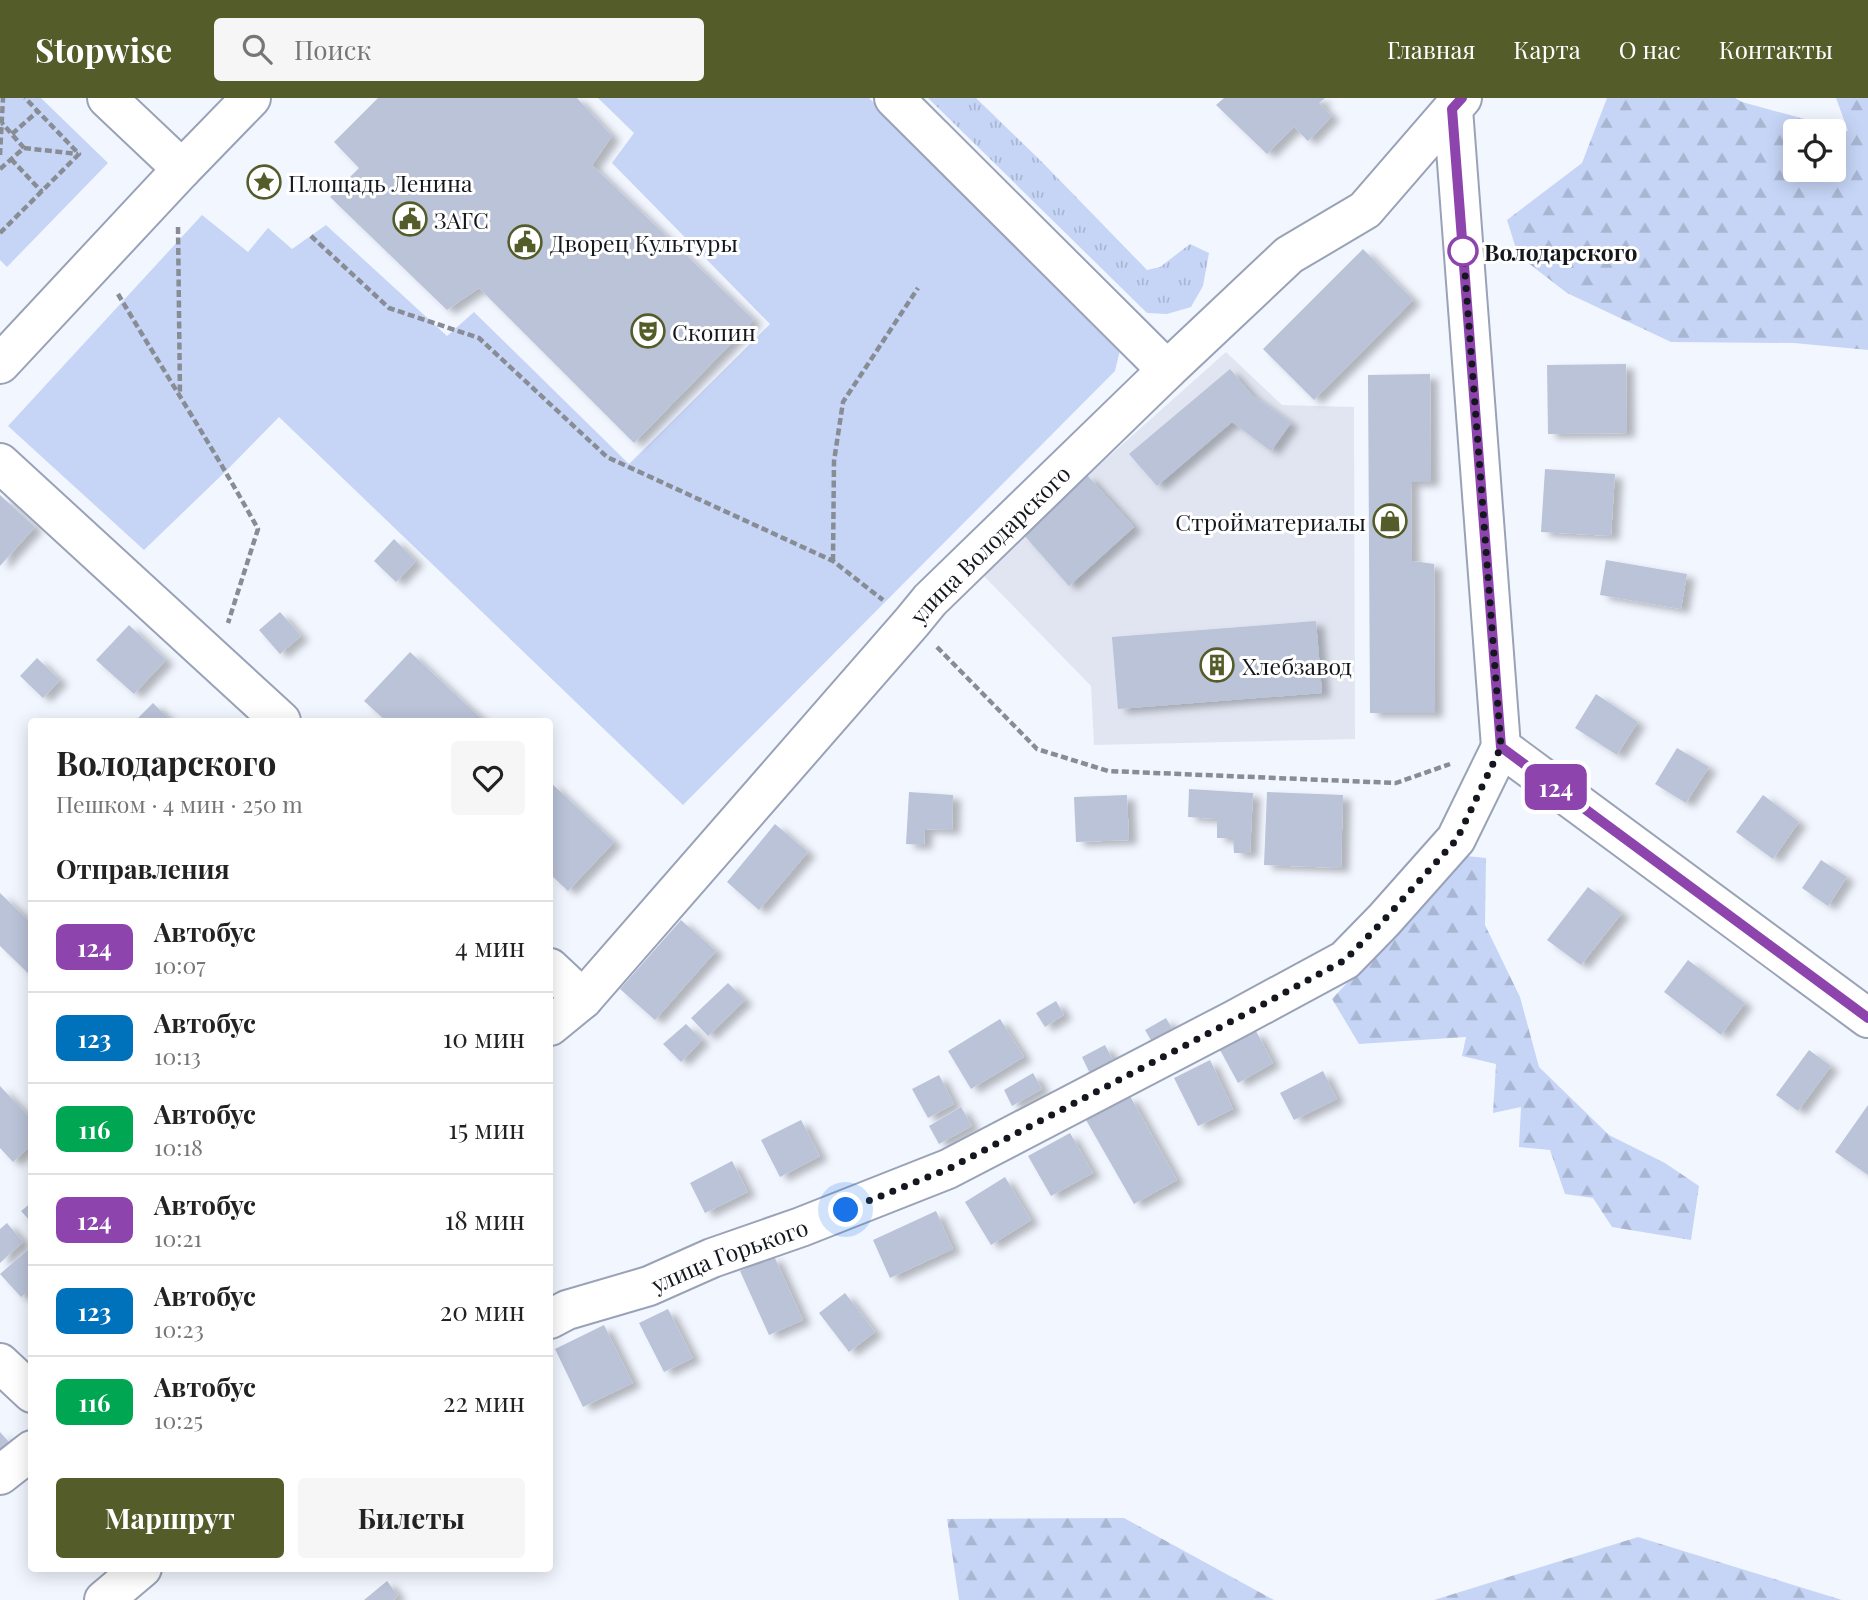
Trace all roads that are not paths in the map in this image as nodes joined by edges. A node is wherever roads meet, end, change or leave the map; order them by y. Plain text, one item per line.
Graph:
1 (107, 98) edge
2 (251, 98) edge
3 (894, 98) edge
4 (1457, 103) edge
5 (180, 172) junction
6 (0, 364) edge
7 (1167, 370) junction
8 (0, 463) edge
9 (278, 718) edge
10 (1501, 747) junction
11 (553, 971) edge
12 (583, 999) junction
13 (1868, 1018) edge
14 (553, 1024) edge
15 (553, 1317) edge
16 (0, 1363) edge
17 (28, 1389) edge
18 (28, 1453) edge
19 (0, 1475) edge
20 (137, 1572) edge
21 (104, 1600) edge

1 - 5 street
2 - 5 street
3 - 7 street
4 - 7 street, улица Володарского
4 - 10 street
5 - 6 street
7 - 12 street, улица Володарского
8 - 9 street
10 - 13 street
10 - 15 street, улица Горького
11 - 12 street
12 - 14 street, улица Володарского
16 - 17 street
18 - 19 street
20 - 21 street

